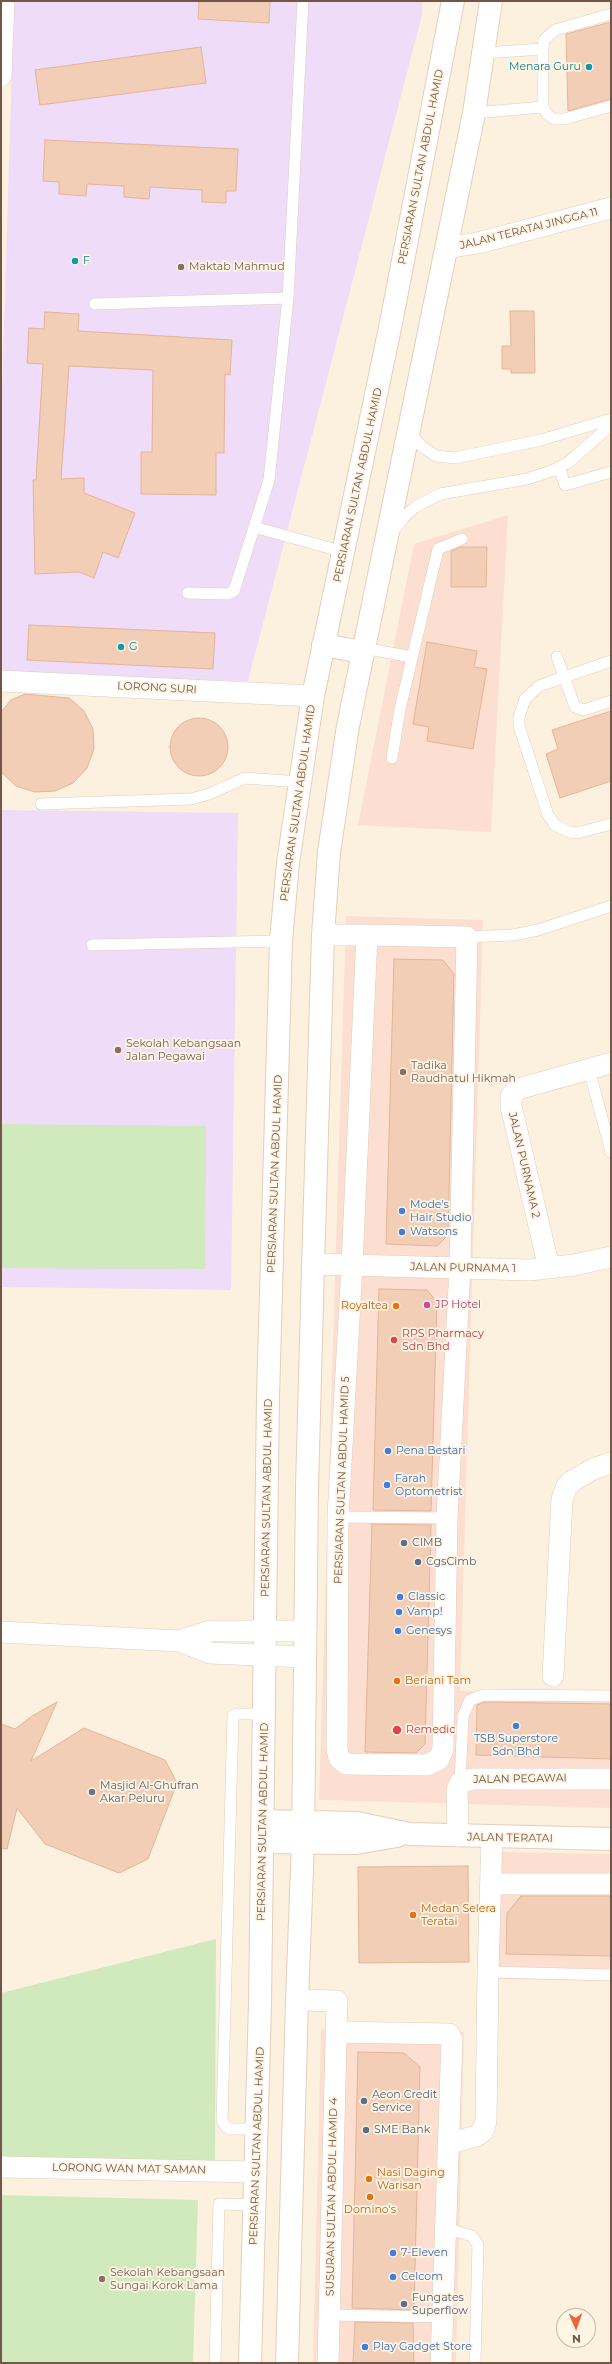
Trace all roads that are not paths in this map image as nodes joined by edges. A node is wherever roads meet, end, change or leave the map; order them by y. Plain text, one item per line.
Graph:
1 (4, 1) edge
2 (303, 1) edge
3 (453, 1) edge
4 (491, 1) edge
5 (611, 14) edge
6 (543, 49) junction
7 (483, 53) junction
8 (1, 76) edge
9 (611, 106) edge
10 (543, 108) junction
11 (474, 113) junction
12 (611, 208) edge
13 (446, 248) junction
14 (288, 298) junction
15 (95, 304) dead end
16 (611, 419) edge
17 (611, 425) edge
18 (408, 430) junction
19 (560, 467) junction
20 (611, 472) edge
21 (254, 527) junction
22 (462, 539) dead end
23 (344, 552) junction
24 (384, 552) junction
25 (188, 593) dead end
26 (323, 645) junction
27 (363, 650) junction
28 (412, 657) junction
29 (557, 658) dead end
30 (611, 661) edge
31 (563, 677) junction
32 (1, 680) edge
33 (313, 696) junction
34 (611, 701) edge
35 (392, 758) dead end
36 (300, 782) junction
37 (41, 804) dead end
38 (611, 824) edge
39 (611, 906) edge
40 (323, 935) junction
41 (367, 935) junction
42 (467, 937) junction
43 (281, 941) junction
44 (92, 945) dead end
45 (611, 1062) edge
46 (589, 1069) junction
47 (611, 1152) edge
48 (611, 1257) edge
49 (313, 1264) junction
50 (352, 1265) junction
51 (460, 1268) junction
52 (549, 1268) junction
53 (611, 1463) edge
54 (338, 1517) junction
55 (447, 1518) junction
56 (266, 1630) junction
57 (306, 1631) junction
58 (1, 1632) edge
59 (179, 1641) junction
60 (265, 1656) junction
61 (305, 1657) junction
62 (552, 1676) dead end
63 (611, 1696) edge
64 (265, 1714) junction
65 (611, 1778) edge
66 (460, 1783) junction
67 (263, 1831) junction
68 (303, 1832) junction
69 (458, 1836) junction
70 (492, 1838) junction
71 (611, 1839) edge
72 (491, 1884) junction
73 (611, 1884) edge
74 (488, 1972) junction
75 (611, 1975) edge
76 (297, 2000) junction
77 (336, 2032) junction
78 (257, 2129) junction
79 (448, 2144) junction
80 (1, 2167) edge
81 (256, 2172) junction
82 (255, 2205) junction
83 (445, 2228) junction
84 (329, 2315) junction
85 (442, 2317) junction
86 (215, 2363) edge
87 (250, 2363) edge
88 (287, 2363) edge
89 (328, 2363) edge
90 (440, 2363) edge
91 (475, 2363) edge

1 - 8 street
2 - 14 lane
3 - 23 main road, PERSIARAN SULTAN ABDUL HAMID
4 - 7 main road
5 - 6 lane
6 - 7 lane
6 - 10 lane
7 - 11 main road
9 - 10 lane
10 - 11 lane
11 - 13 main road
12 - 13 street, JALAN TERATAI JINGGA 11
13 - 18 main road
14 - 15 lane
14 - 21 lane
16 - 18 lane
17 - 19 lane
18 - 24 main road
19 - 20 lane
19 - 24 lane
21 - 23 lane
21 - 25 lane
22 - 28 lane
23 - 26 main road, PERSIARAN SULTAN ABDUL HAMID
24 - 27 main road
26 - 27 main road
26 - 33 main road, PERSIARAN SULTAN ABDUL HAMID
27 - 28 lane
27 - 40 main road
28 - 35 lane
29 - 31 lane
30 - 31 lane
31 - 34 lane
31 - 38 lane
32 - 33 street, LORONG SURI
33 - 36 main road, PERSIARAN SULTAN ABDUL HAMID
36 - 37 lane
36 - 43 main road, PERSIARAN SULTAN ABDUL HAMID
39 - 42 lane
40 - 41 street
40 - 49 main road
41 - 42 street
41 - 50 street, PERSIARAN SULTAN ABDUL HAMID 5
42 - 51 street
43 - 44 lane
43 - 56 main road, PERSIARAN SULTAN ABDUL HAMID
45 - 46 street, JALAN PURNAMA 2
46 - 47 lane
46 - 52 street, JALAN PURNAMA 2
48 - 52 street, JALAN PURNAMA 1
49 - 50 street, JALAN PURNAMA 1
49 - 57 main road
50 - 51 street, JALAN PURNAMA 1
50 - 54 street, PERSIARAN SULTAN ABDUL HAMID 5
51 - 52 street, JALAN PURNAMA 1
51 - 55 street
53 - 62 street
54 - 55 lane
54 - 55 street, PERSIARAN SULTAN ABDUL HAMID 5
56 - 57 street
56 - 59 street
56 - 60 main road, PERSIARAN SULTAN ABDUL HAMID
57 - 61 main road
58 - 59 street
59 - 60 street
60 - 61 street
60 - 64 main road, PERSIARAN SULTAN ABDUL HAMID
61 - 68 main road
63 - 66 lane
64 - 67 main road, PERSIARAN SULTAN ABDUL HAMID
64 - 78 lane
65 - 66 street, JALAN PEGAWAI
66 - 69 street, JALAN PEGAWAI
67 - 68 main road, JALAN TERATAI
67 - 78 main road, PERSIARAN SULTAN ABDUL HAMID
68 - 69 main road, JALAN TERATAI
68 - 76 main road
69 - 70 main road, JALAN TERATAI
70 - 71 main road, JALAN TERATAI
70 - 72 street
72 - 73 street
72 - 74 street
74 - 75 lane
74 - 79 street
76 - 77 street, SUSURAN SULTAN ABDUL HAMID 4
76 - 88 main road
77 - 79 street
77 - 84 street, SUSURAN SULTAN ABDUL HAMID 4
78 - 81 main road, PERSIARAN SULTAN ABDUL HAMID
79 - 83 street
80 - 81 street, LORONG WAN MAT SAMAN
81 - 82 main road, PERSIARAN SULTAN ABDUL HAMID
82 - 86 lane
82 - 87 main road, PERSIARAN SULTAN ABDUL HAMID
83 - 85 street
83 - 91 lane
84 - 85 lane
84 - 89 street, SUSURAN SULTAN ABDUL HAMID 4
85 - 90 street

